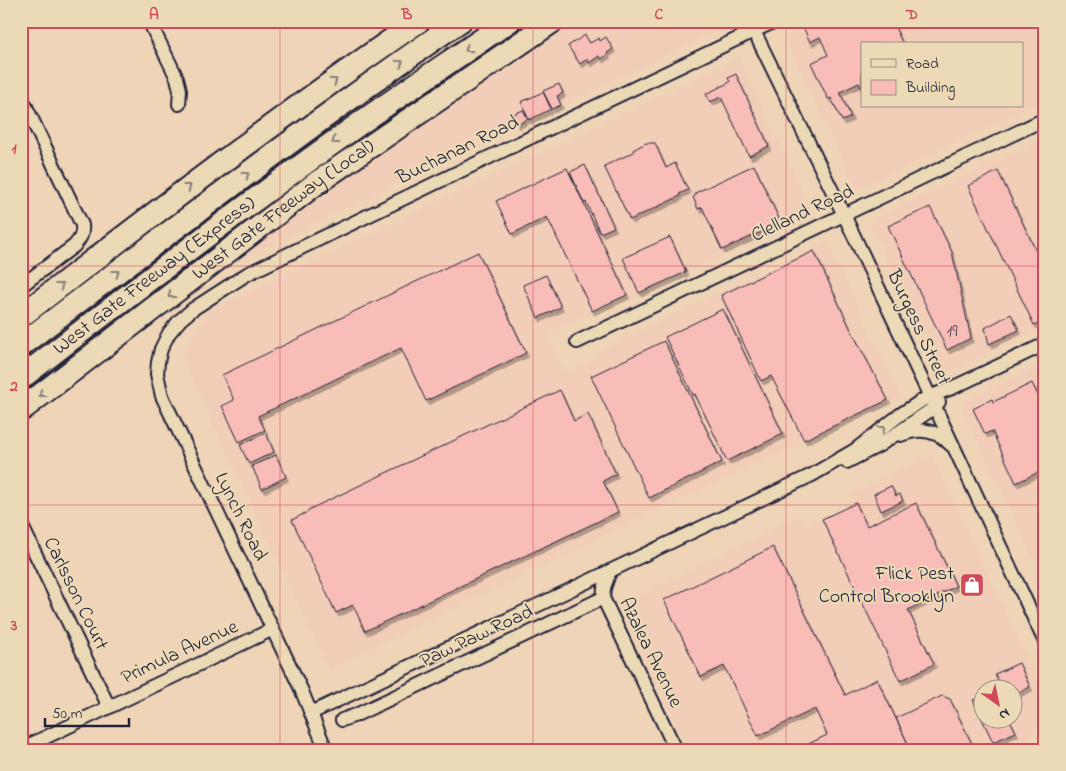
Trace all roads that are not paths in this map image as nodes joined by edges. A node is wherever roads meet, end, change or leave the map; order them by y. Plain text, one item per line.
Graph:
1 (149, 21) edge
2 (419, 21) edge
3 (460, 21) edge
4 (508, 21) edge
5 (553, 21) edge
6 (569, 21) edge
7 (775, 21) edge
8 (754, 31) junction
9 (21, 96) edge
10 (179, 104) dead end
11 (1045, 119) edge
12 (379, 140) junction
13 (844, 215) junction
14 (21, 286) edge
15 (21, 316) edge
16 (169, 333) joint
17 (577, 342) dead end
18 (1045, 344) edge
19 (21, 345) edge
20 (21, 378) edge
21 (932, 402) junction
22 (21, 410) edge
23 (880, 446) junction
24 (959, 458) junction
25 (812, 474) junction
26 (21, 524) edge
27 (610, 571) junction
28 (579, 586) junction
29 (603, 598) junction
30 (273, 629) junction
31 (1045, 642) edge
32 (400, 671) junction
33 (409, 690) junction
34 (109, 707) junction
35 (311, 714) junction
36 (342, 720) dead end
37 (36, 746) edge
38 (21, 749) edge
39 (326, 750) edge
40 (676, 750) edge

1 - 10 street
15 -> 2 highway
19 -> 3 highway, West Gate Freeway (Express)
4 -> 20 highway, West Gate Freeway (Express)
5 - 12 highway, West Gate Freeway (Local)
6 - 12 highway
7 - 8 street, Buchanan Road
8 - 13 street, Burgess Street
8 - 16 street, Buchanan Road
9 - 14 street
11 - 13 street, Clelland Road
12 -> 22 highway, West Gate Freeway (Local)
13 - 17 street, Clelland Road
13 - 21 street, Burgess Street
16 - 30 street, Lynch Road
18 - 21 street, Paw Paw Road
21 - 23 street, Paw Paw Road
21 - 24 street, Burgess Street
25 -> 21 street, Paw Paw Road
23 - 24 street
23 - 25 street, Paw Paw Road
24 - 31 street, Burgess Street
25 - 27 street, Paw Paw Road
26 - 34 street, Carlsson Court
27 - 28 street, Paw Paw Road
27 - 29 street, Azalea Avenue
28 - 29 street
28 - 32 street, Paw Paw Road
29 - 33 street, Paw Paw Road
29 - 40 street, Azalea Avenue
30 - 34 street, Primula Avenue
30 - 35 street, Lynch Road
32 - 33 street
32 - 35 street, Paw Paw Road
33 - 36 street, Paw Paw Road
34 - 37 street, Primula Avenue
35 - 39 street, Lynch Road
37 - 38 street, Primula Avenue

